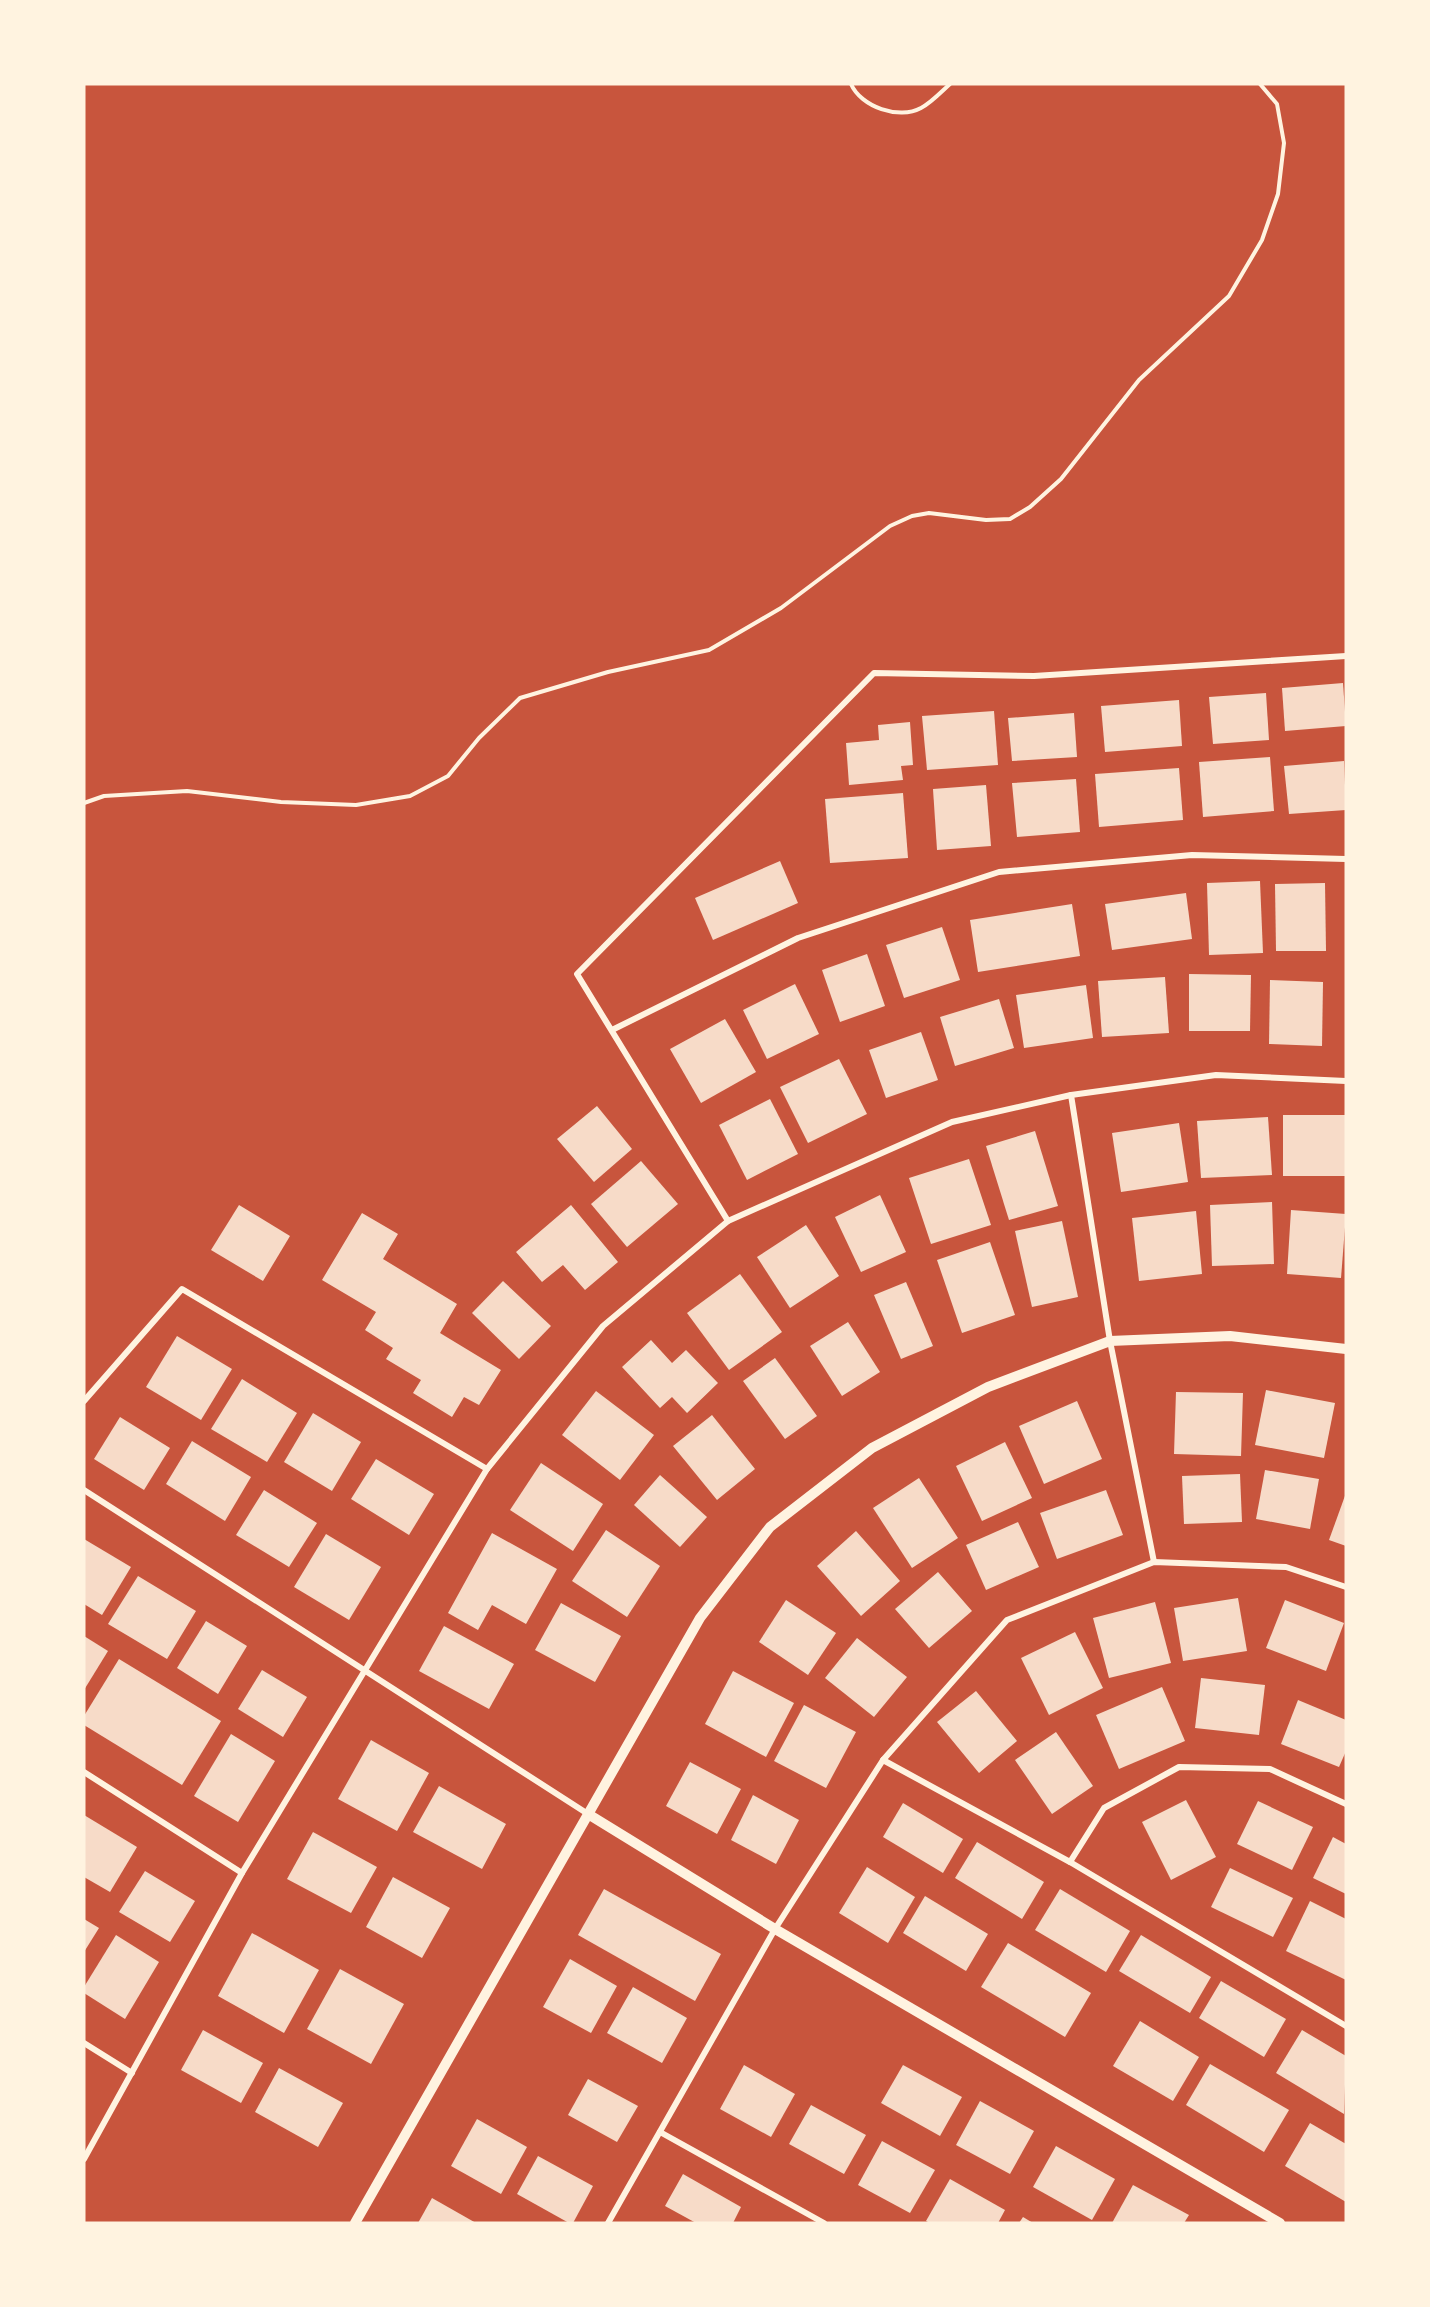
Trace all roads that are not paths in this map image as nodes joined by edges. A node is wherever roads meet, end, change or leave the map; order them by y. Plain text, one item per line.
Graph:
1 (1346, 656) edge
2 (1346, 859) edge
3 (612, 1030) junction
4 (1346, 1082) edge
5 (1071, 1095) junction
6 (728, 1221) junction
7 (1110, 1341) junction
8 (1346, 1349) edge
9 (84, 1401) edge
10 (487, 1468) junction
11 (84, 1490) edge
12 (1154, 1562) junction
13 (1346, 1587) edge
14 (366, 1670) junction
15 (883, 1760) junction
16 (84, 1772) edge
17 (1346, 1804) edge
18 (588, 1814) junction
19 (1070, 1862) junction
20 (242, 1874) junction
21 (775, 1929) junction
22 (1346, 2026) edge
23 (84, 2043) edge
24 (132, 2073) junction
25 (660, 2132) junction
26 (84, 2159) edge
27 (355, 2223) edge
28 (608, 2223) edge
29 (824, 2223) edge
30 (1280, 2223) edge

1 - 3 street
2 - 3 street
3 - 6 street
4 - 5 street
5 - 6 street
5 - 7 street
6 - 10 street
7 - 8 street
7 - 12 street
7 - 18 street
9 - 10 street
10 - 14 street
11 - 14 street
12 - 13 street
12 - 15 street
14 - 18 street
14 - 20 street
15 - 19 street
15 - 21 street
16 - 20 street
17 - 19 street
18 - 21 street
18 - 27 street
19 - 22 street
20 - 24 street
21 - 25 street
21 - 30 street
23 - 24 street
24 - 26 street
25 - 28 street
25 - 29 street

